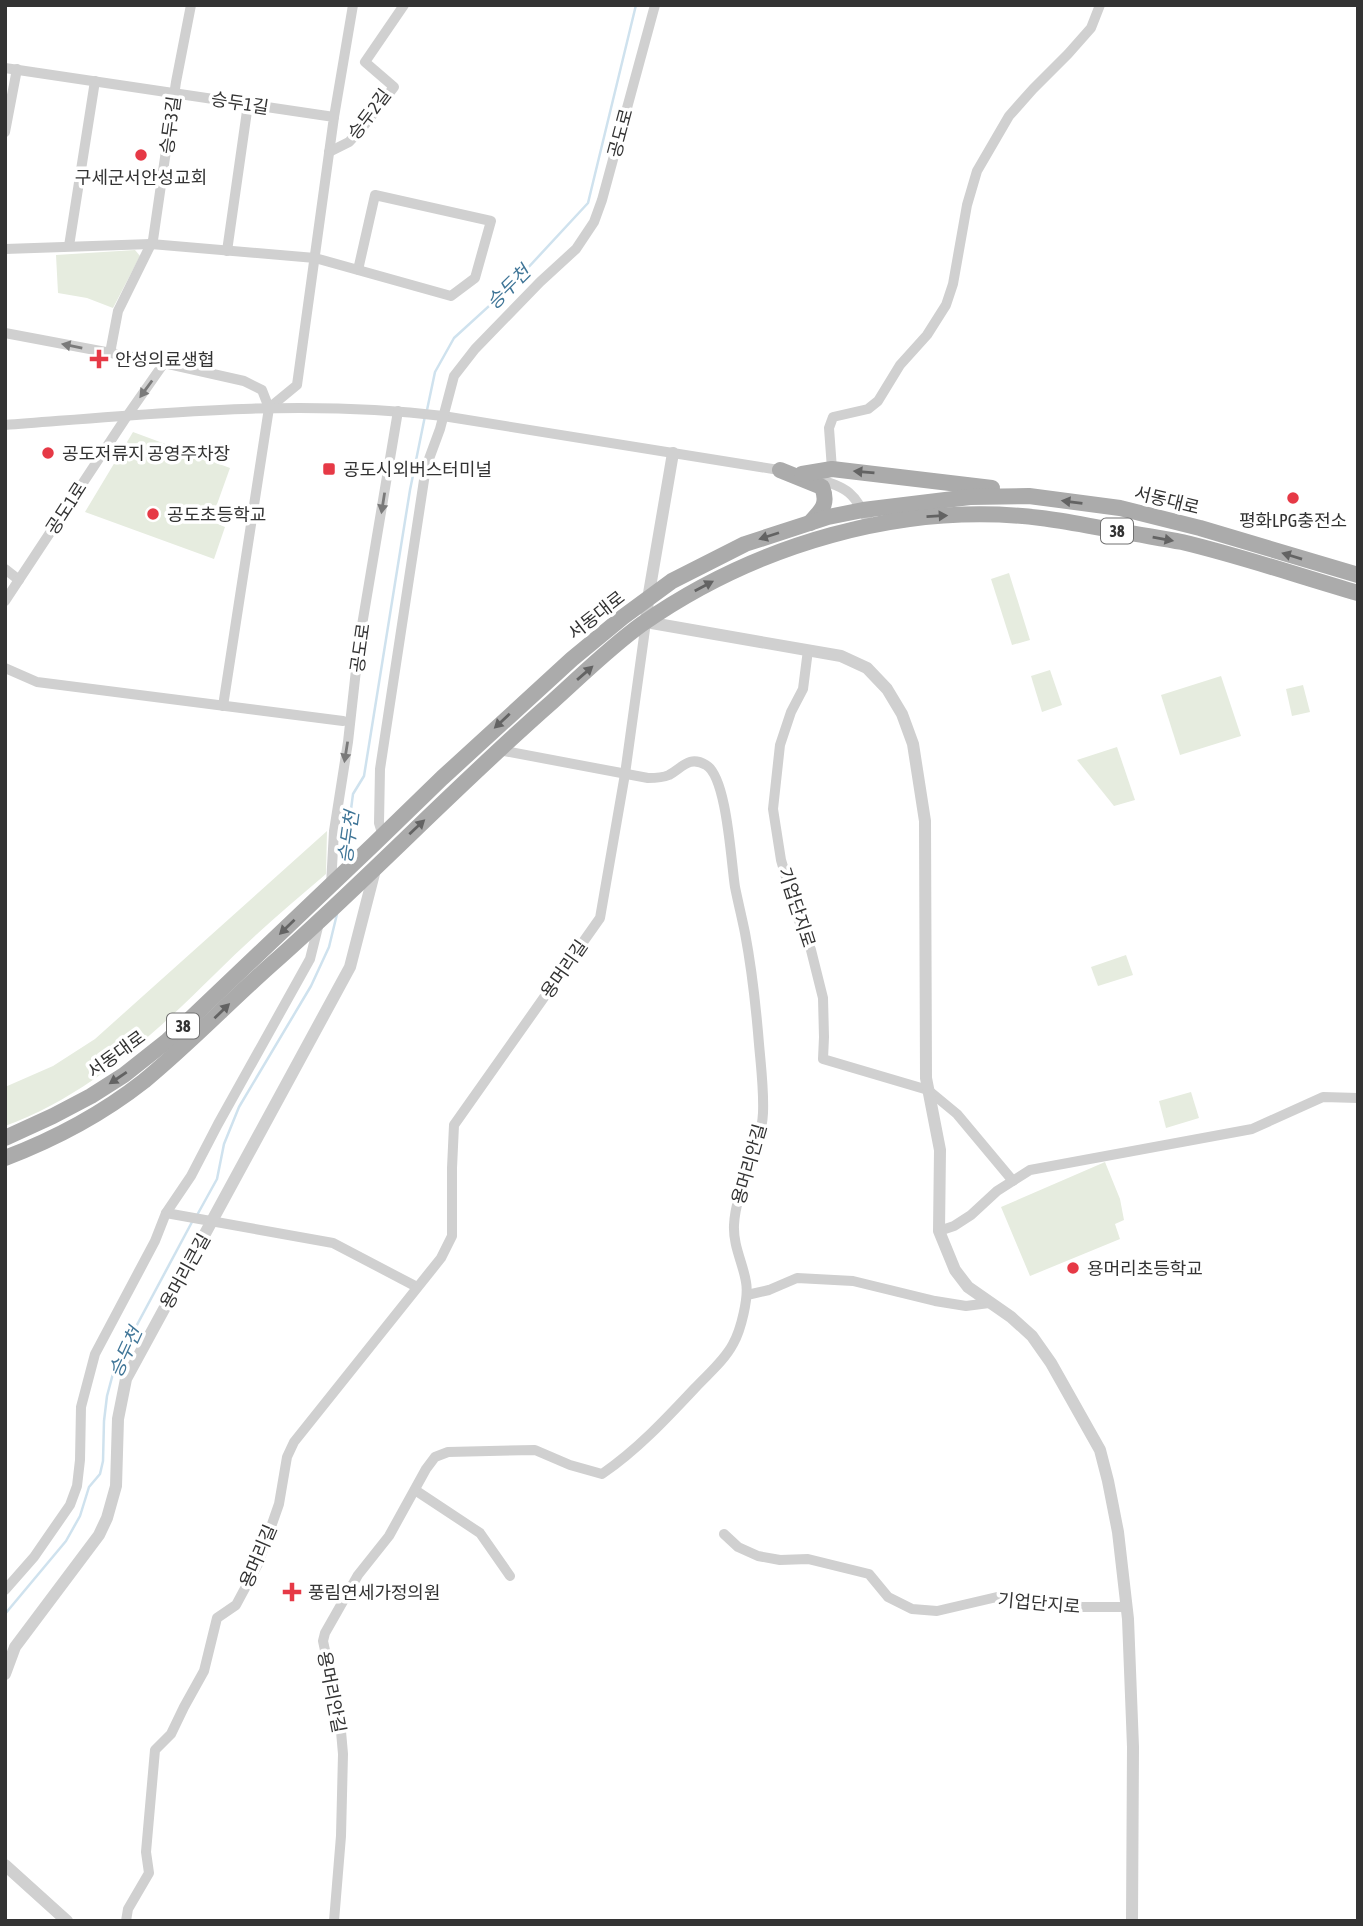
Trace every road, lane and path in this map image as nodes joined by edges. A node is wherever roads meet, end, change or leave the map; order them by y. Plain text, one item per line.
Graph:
1 (191, 5) edge
2 (353, 5) edge
3 (404, 5) edge
4 (655, 5) edge
5 (1100, 5) edge
6 (11, 69) edge
7 (95, 81) junction
8 (174, 93) junction
9 (248, 104) junction
10 (334, 117) junction
11 (5, 132) edge
12 (329, 152) junction
13 (151, 244) junction
14 (69, 246) junction
15 (5, 250) edge
16 (226, 251) junction
17 (315, 258) junction
18 (358, 270) junction
19 (5, 333) edge
20 (110, 353) junction
21 (164, 363) junction
22 (269, 408) junction
23 (403, 412) junction
24 (127, 416) junction
25 (439, 416) junction
26 (5, 425) edge
27 (673, 453) junction
28 (832, 469) junction
29 (780, 470) junction
30 (802, 474) junction
31 (1029, 496) junction
32 (866, 518) junction
33 (810, 523) junction
34 (5, 569) edge
35 (1358, 575) edge
36 (19, 580) junction
37 (1358, 593) edge
38 (648, 599) junction
39 (5, 601) edge
40 (646, 621) junction
41 (808, 650) junction
42 (5, 668) edge
43 (223, 706) junction
44 (343, 721) dead end
45 (499, 750) junction
46 (625, 774) junction
47 (379, 840) junction
48 (372, 870) junction
49 (334, 882) junction
50 (322, 920) junction
51 (928, 1090) junction
52 (1358, 1098) edge
53 (5, 1138) edge
54 (5, 1158) edge
55 (1013, 1181) junction
56 (170, 1214) junction
57 (207, 1221) junction
58 (940, 1231) junction
59 (417, 1287) junction
60 (747, 1295) junction
61 (989, 1303) junction
62 (415, 1490) junction
63 (724, 1534) dead end
64 (510, 1576) dead end
65 (5, 1590) edge
66 (1127, 1607) junction
67 (5, 1674) edge
68 (5, 1865) edge
69 (68, 1921) edge
70 (126, 1921) edge
71 (334, 1921) edge
72 (1132, 1921) edge

1 - 8 street, 승두3길
2 - 10 street
3 - 12 street, 승두2길
4 - 25 street, 공도로
5 - 28 street
6 - 7 street, 승두1길
6 - 11 street
7 - 8 street, 승두1길
7 - 14 street
8 - 9 street, 승두1길
8 - 13 street, 승두3길
9 - 10 street, 승두1길
9 - 16 street
10 - 12 street
12 - 17 street
13 - 14 street
13 - 16 street
13 - 20 street, 승두3길
14 - 15 street
16 - 17 street
17 - 18 street
17 - 22 street
18 - 18 street
20 -> 19 street
20 - 21 street
21 - 22 street
21 -> 24 street
22 - 23 street
22 - 24 street
22 - 43 street
23 - 25 street
23 -> 49 street, 공도로
24 - 26 street
24 - 36 street, 공도1로
25 - 27 street
25 - 47 street, 공도로
27 - 29 street
27 - 38 street
28 - 30 main road
31 -> 28 main road
29 - 30 street
29 - 33 main road
30 - 32 street
31 - 32 main road, 서동대로 / 38
35 -> 31 main road, 서동대로 / 38
32 - 33 main road, 서동대로 / 38
32 -> 37 main road, 서동대로 / 38
40 -> 32 main road, 서동대로 / 38
33 -> 38 main road, 서동대로 / 38
34 - 36 street
36 - 39 street, 공도1로
38 - 40 street
38 -> 47 main road, 서동대로 / 38
40 - 41 street
45 -> 40 main road, 서동대로 / 38
40 - 46 street, 용머리길
41 - 51 street
41 - 51 street, 기업단지로
42 - 43 street
43 - 44 street
45 - 46 street, 용머리안길
48 -> 45 main road, 서동대로 / 38
46 - 59 street, 용머리길
46 - 60 street, 용머리안길
47 - 49 main road, 서동대로 / 38
48 - 50 main road, 서동대로 / 38
48 - 57 street, 용머리큰길
49 -> 53 main road, 서동대로 / 38
54 -> 50 main road, 서동대로 / 38
50 - 56 street
51 - 55 street
51 - 58 street
52 - 55 street
55 - 58 street
56 - 57 street
56 - 65 street
57 - 59 street
57 - 67 street, 용머리큰길
58 - 61 street
59 - 70 street, 용머리길
60 - 61 street
60 - 62 street, 용머리안길
61 - 66 street
62 - 64 street
62 - 71 street, 용머리안길
63 - 66 street, 기업단지로
66 - 72 street
68 - 69 street

